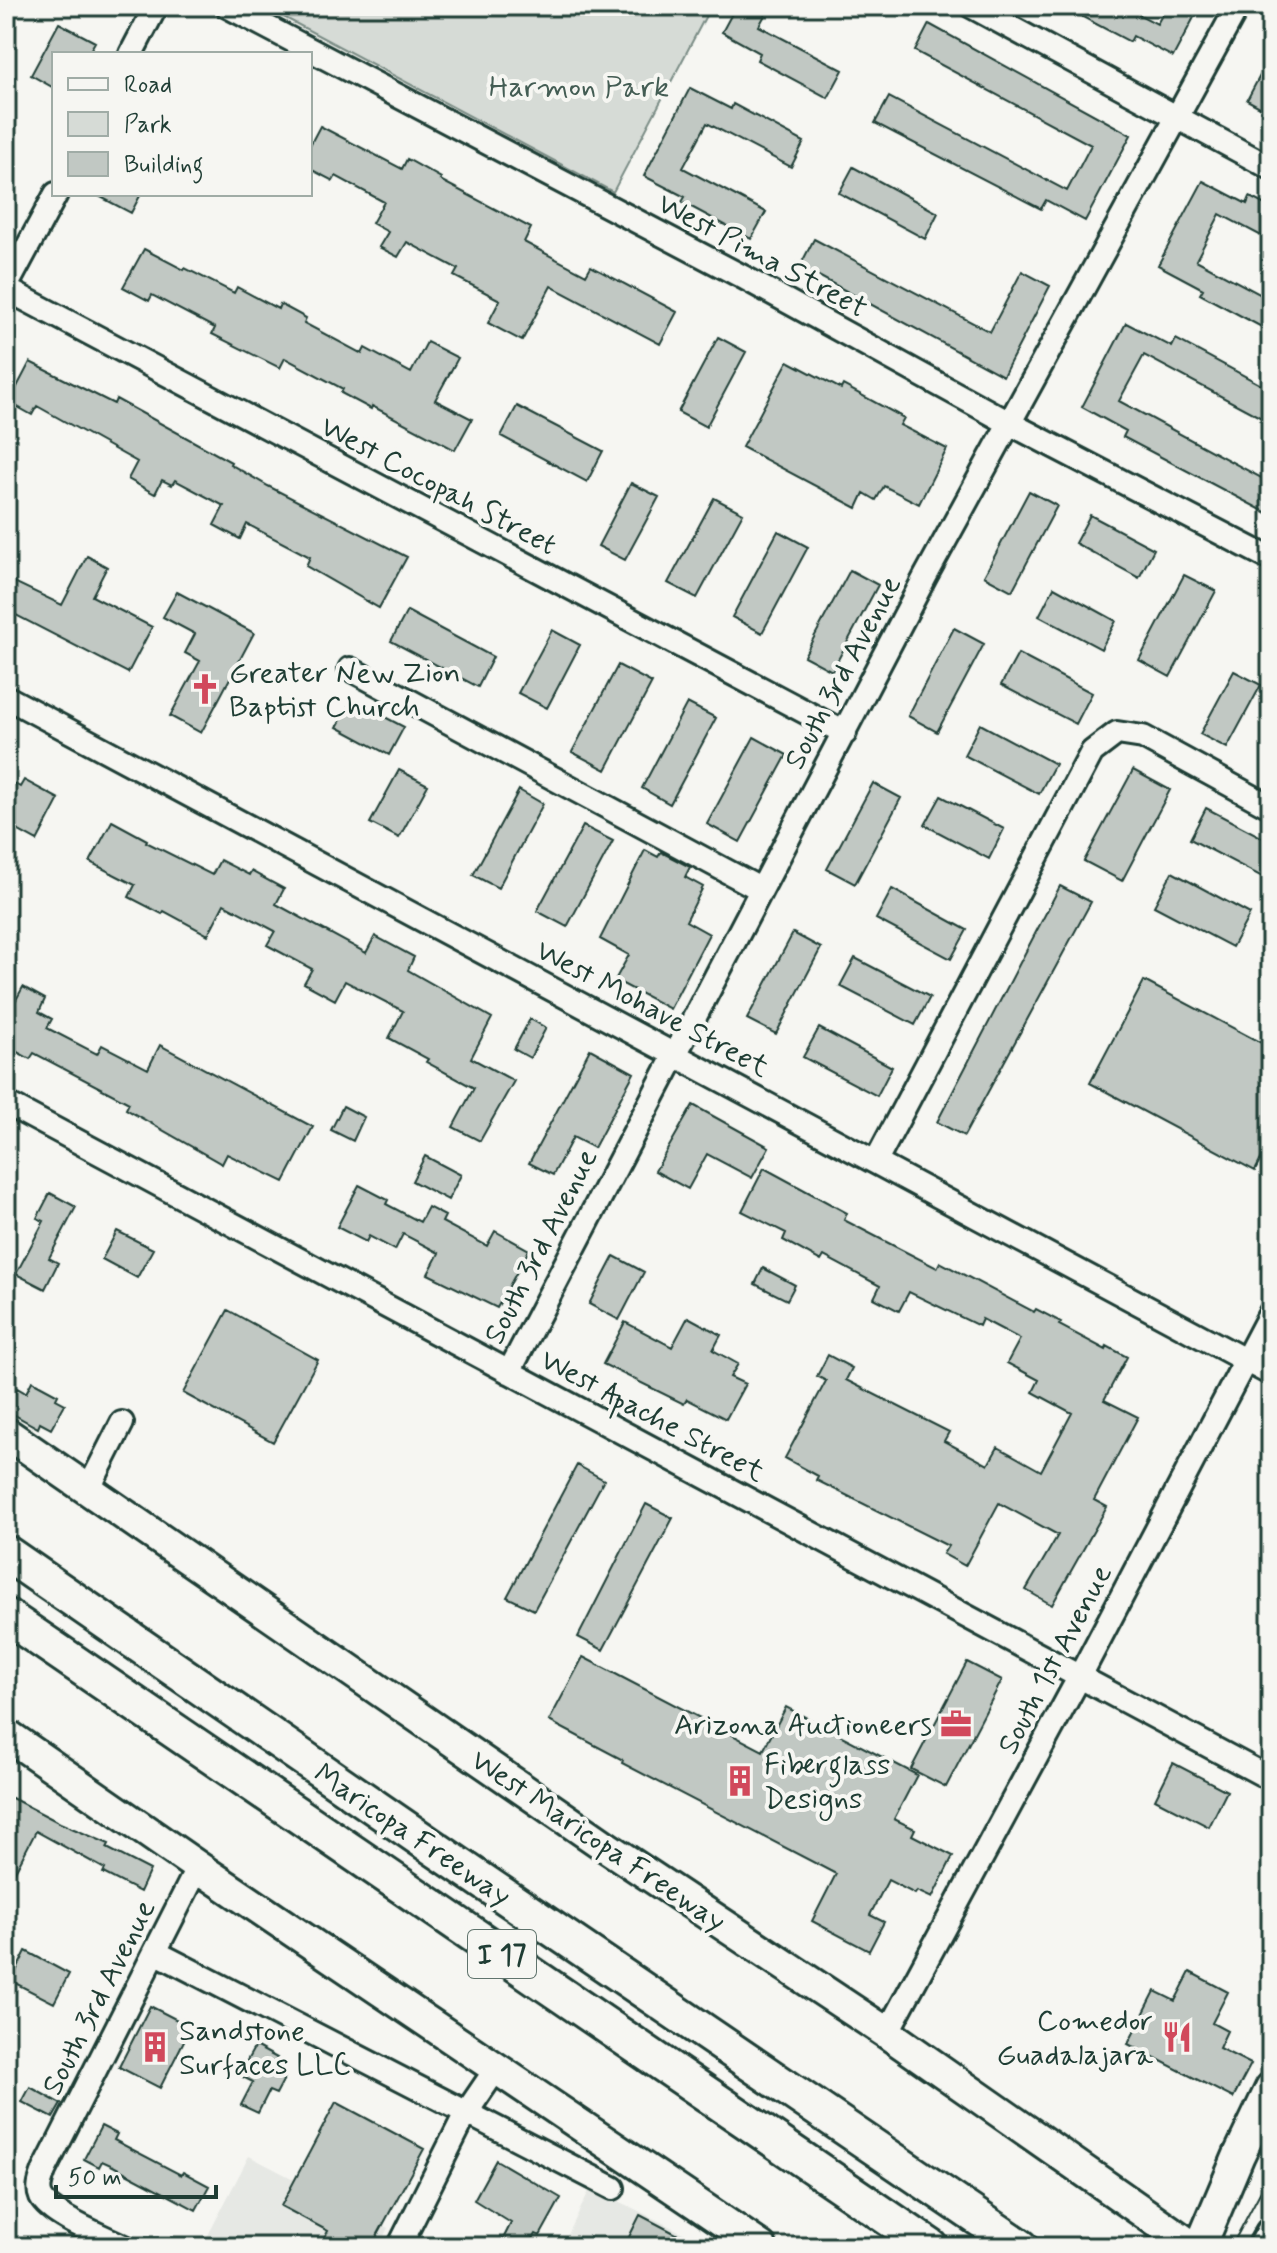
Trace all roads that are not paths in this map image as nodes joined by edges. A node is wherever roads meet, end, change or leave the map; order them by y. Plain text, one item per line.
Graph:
1 (156, 6) edge
2 (227, 6) edge
3 (971, 6) edge
4 (1238, 6) edge
5 (132, 52) edge
6 (1178, 118) junction
7 (1271, 168) edge
8 (55, 196) edge
9 (6, 288) edge
10 (1011, 424) junction
11 (1271, 559) edge
12 (350, 669) dead end
13 (6, 697) edge
14 (845, 733) junction
15 (1271, 807) edge
16 (760, 889) junction
17 (675, 1053) junction
18 (6, 1103) edge
19 (876, 1161) junction
20 (1271, 1312) edge
21 (1246, 1360) junction
22 (509, 1372) junction
23 (1271, 1374) edge
24 (122, 1423) dead end
25 (6, 1433) edge
26 (88, 1490) junction
27 (6, 1553) edge
28 (6, 1616) edge
29 (6, 1631) edge
30 (72, 1661) junction
31 (1080, 1676) junction
32 (6, 1734) edge
33 (1271, 1779) edge
34 (198, 1867) junction
35 (155, 1952) junction
36 (887, 2033) junction
37 (496, 2069) junction
38 (1271, 2088) edge
39 (466, 2113) junction
40 (613, 2188) dead end
41 (1271, 2233) edge
42 (125, 2247) edge
43 (399, 2247) edge
44 (761, 2247) edge
45 (931, 2247) edge
46 (1021, 2247) edge
47 (1193, 2247) edge
48 (1200, 2247) edge
49 (1263, 2247) edge

1 - 5 street
2 - 10 street, West Pima Street
3 - 6 street
4 - 6 street, South 3rd Avenue
6 - 7 street
6 - 10 street, South 3rd Avenue
8 - 9 street
9 - 14 street, West Cocopah Street
10 - 11 street, West Pima Street
10 - 14 street, South 3rd Avenue
12 - 16 street
13 - 17 street, West Mohave Street
14 - 16 street, South 3rd Avenue
15 - 19 street
16 - 17 street, South 3rd Avenue
17 - 19 street, West Mohave Street
17 - 22 street, South 3rd Avenue
18 - 22 street, West Apache Street
19 - 21 street, West Mohave Street
20 - 21 street, South 1st Avenue
21 - 23 street, West Mohave Street
21 - 31 street, South 1st Avenue
22 - 31 street, West Apache Street
24 - 26 street
25 - 26 main road, West Maricopa Freeway
26 - 36 main road, West Maricopa Freeway
27 - 46 highway, Maricopa Freeway / I 17
28 - 30 highway, Maricopa Freeway / I 17
29 - 30 highway
30 - 45 highway, Maricopa Freeway / I 17
31 - 33 street, West Apache Street
31 - 36 street, South 1st Avenue
32 - 34 main road
34 - 35 street, South 3rd Avenue
34 - 37 main road
35 - 39 street
35 - 42 street, South 3rd Avenue
36 - 47 main road, West Maricopa Freeway
37 - 39 street
37 - 44 main road
38 - 48 main road
39 - 40 street
39 - 43 street
41 - 49 main road

